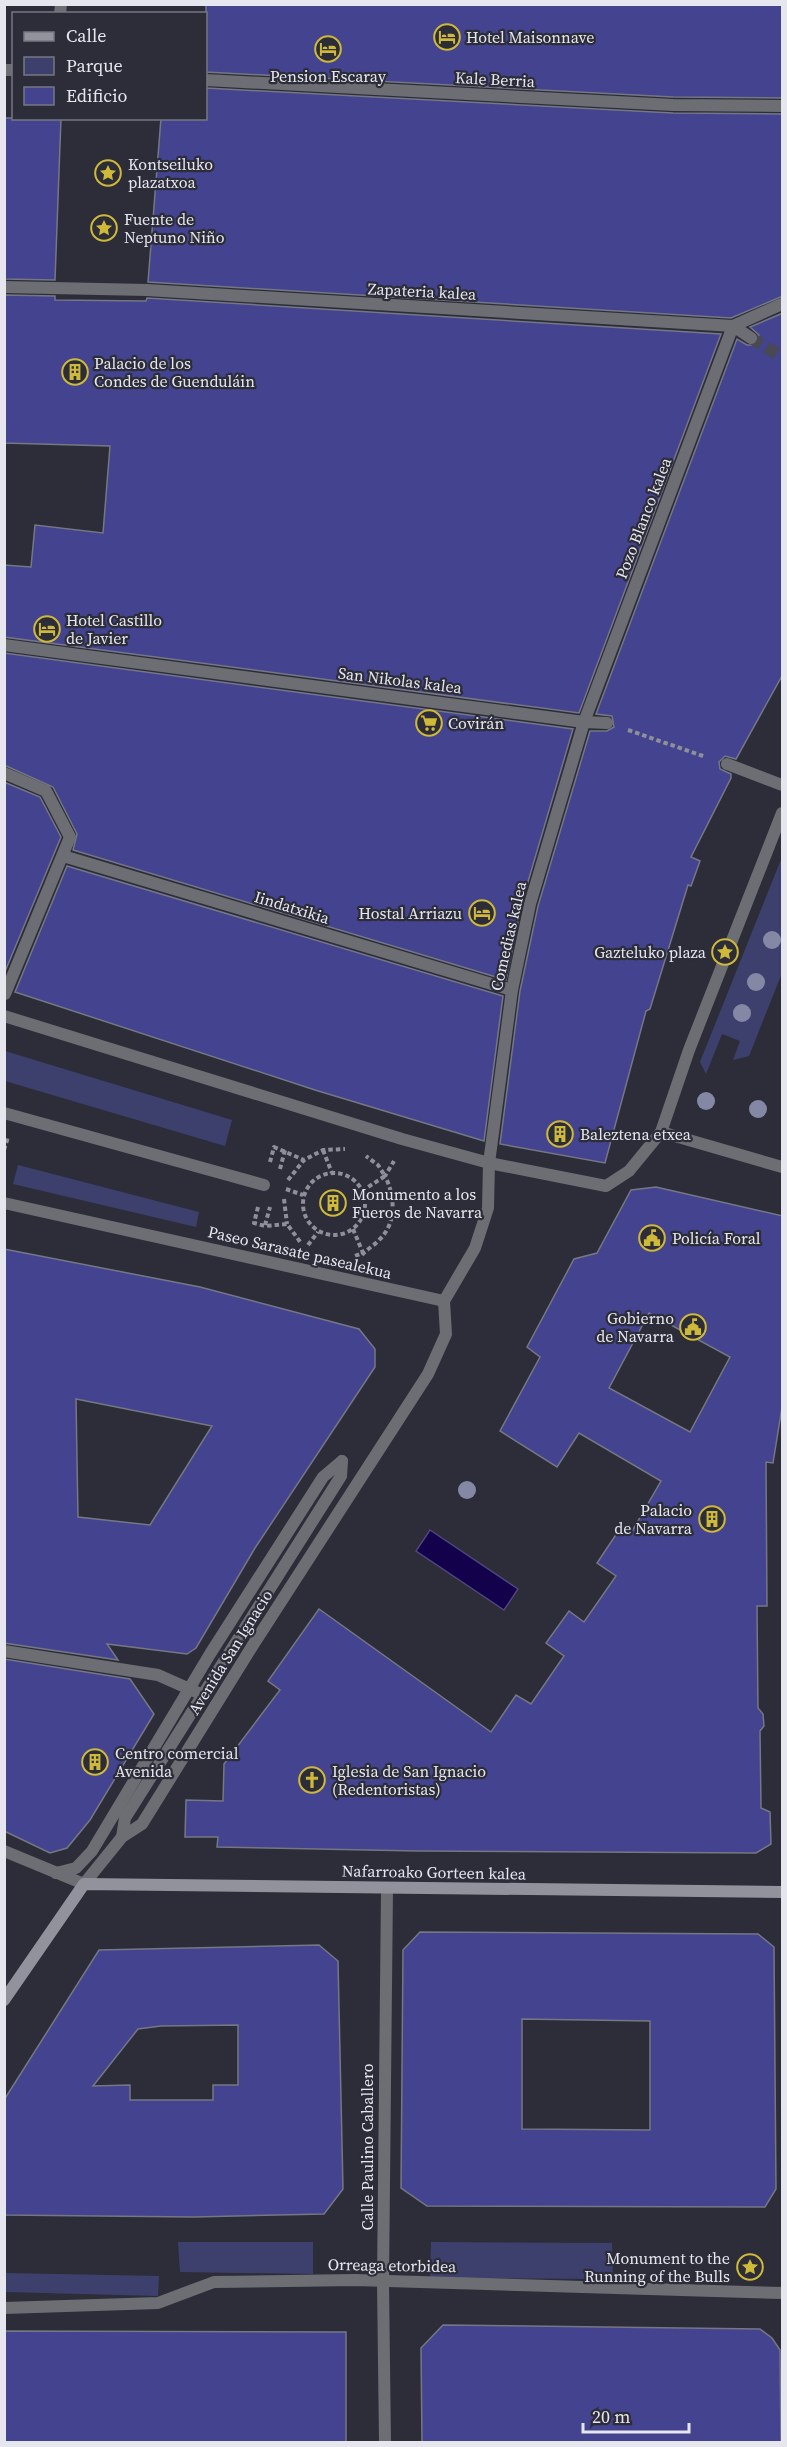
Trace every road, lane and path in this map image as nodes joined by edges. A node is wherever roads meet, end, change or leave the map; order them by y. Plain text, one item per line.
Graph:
1 (207, 80) edge
2 (783, 106) edge
3 (4, 286) edge
4 (783, 304) edge
5 (733, 326) junction
6 (751, 338) tunnel mouth
7 (10, 646) edge
8 (584, 722) junction
9 (607, 723) joint
10 (727, 764) joint
11 (4, 772) edge
12 (783, 785) edge
13 (783, 813) edge
14 (63, 856) junction
15 (512, 990) junction
16 (5, 994) edge
17 (4, 1016) edge
18 (4, 1113) edge
19 (661, 1132) junction
20 (323, 1150) junction
21 (353, 1150) dead end
22 (360, 1153) dead end
23 (396, 1157) dead end
24 (489, 1163) junction
25 (783, 1167) edge
26 (332, 1173) junction
27 (386, 1176) junction
28 (264, 1185) junction
29 (284, 1189) dead end
30 (362, 1191) junction
31 (303, 1195) junction
32 (4, 1203) edge
33 (353, 1229) junction
34 (318, 1232) junction
35 (305, 1248) junction
36 (312, 1251) dead end
37 (363, 1253) junction
38 (351, 1257) dead end
39 (361, 1259) dead end
40 (444, 1301) junction
41 (4, 1651) edge
42 (190, 1689) junction
43 (202, 1695) junction
44 (122, 1837) junction
45 (4, 1851) edge
46 (56, 1873) junction
47 (84, 1884) junction
48 (387, 1888) junction
49 (783, 1892) edge
50 (4, 2000) edge
51 (382, 2282) junction
52 (783, 2293) edge
53 (4, 2308) edge
54 (385, 2442) edge

1 - 2 street, Kale Berria
3 - 5 street, Zapateria kalea
4 - 5 street, Zapateria kalea
5 - 6 street
5 - 8 street, Pozo Blanco kalea
7 - 8 street, San Nikolas kalea
8 - 9 street, San Nikolas kalea
8 - 15 street, Comedias kalea
9 - 10 path
10 - 12 street
11 - 14 street
13 - 19 street
14 - 15 street, Iindatxikia
14 - 16 street
15 - 24 street, Comedias kalea
17 - 24 street
18 - 28 street
19 - 24 street
19 - 25 street
20 - 21 path
20 - 26 path
20 - 28 path
22 - 27 path
23 - 27 path
24 - 40 street
26 - 30 path
26 - 31 path
27 - 30 path
27 - 37 path
28 - 35 path
29 - 31 path
30 - 33 path
31 - 34 path
32 - 40 street, Paseo Sarasate pasealekua
33 - 34 path
33 - 37 path
34 - 35 path
35 - 36 path
37 - 38 path
37 - 39 path
40 - 44 street, Avenida San Ignacio
41 - 42 street
42 - 43 street
42 - 43 street
42 - 46 street
43 - 44 street
44 - 47 street, Avenida San Ignacio
45 - 46 street
46 - 47 street
47 - 48 main road, Nafarroako Gorteen kalea
47 - 50 main road, Avenida San Ignacio
48 - 49 main road, Nafarroako Gorteen kalea
48 - 51 street, Calle Paulino Caballero
51 - 52 street, Orreaga etorbidea
51 - 53 street, Orreaga etorbidea
51 - 54 street, Calle Paulino Caballero

